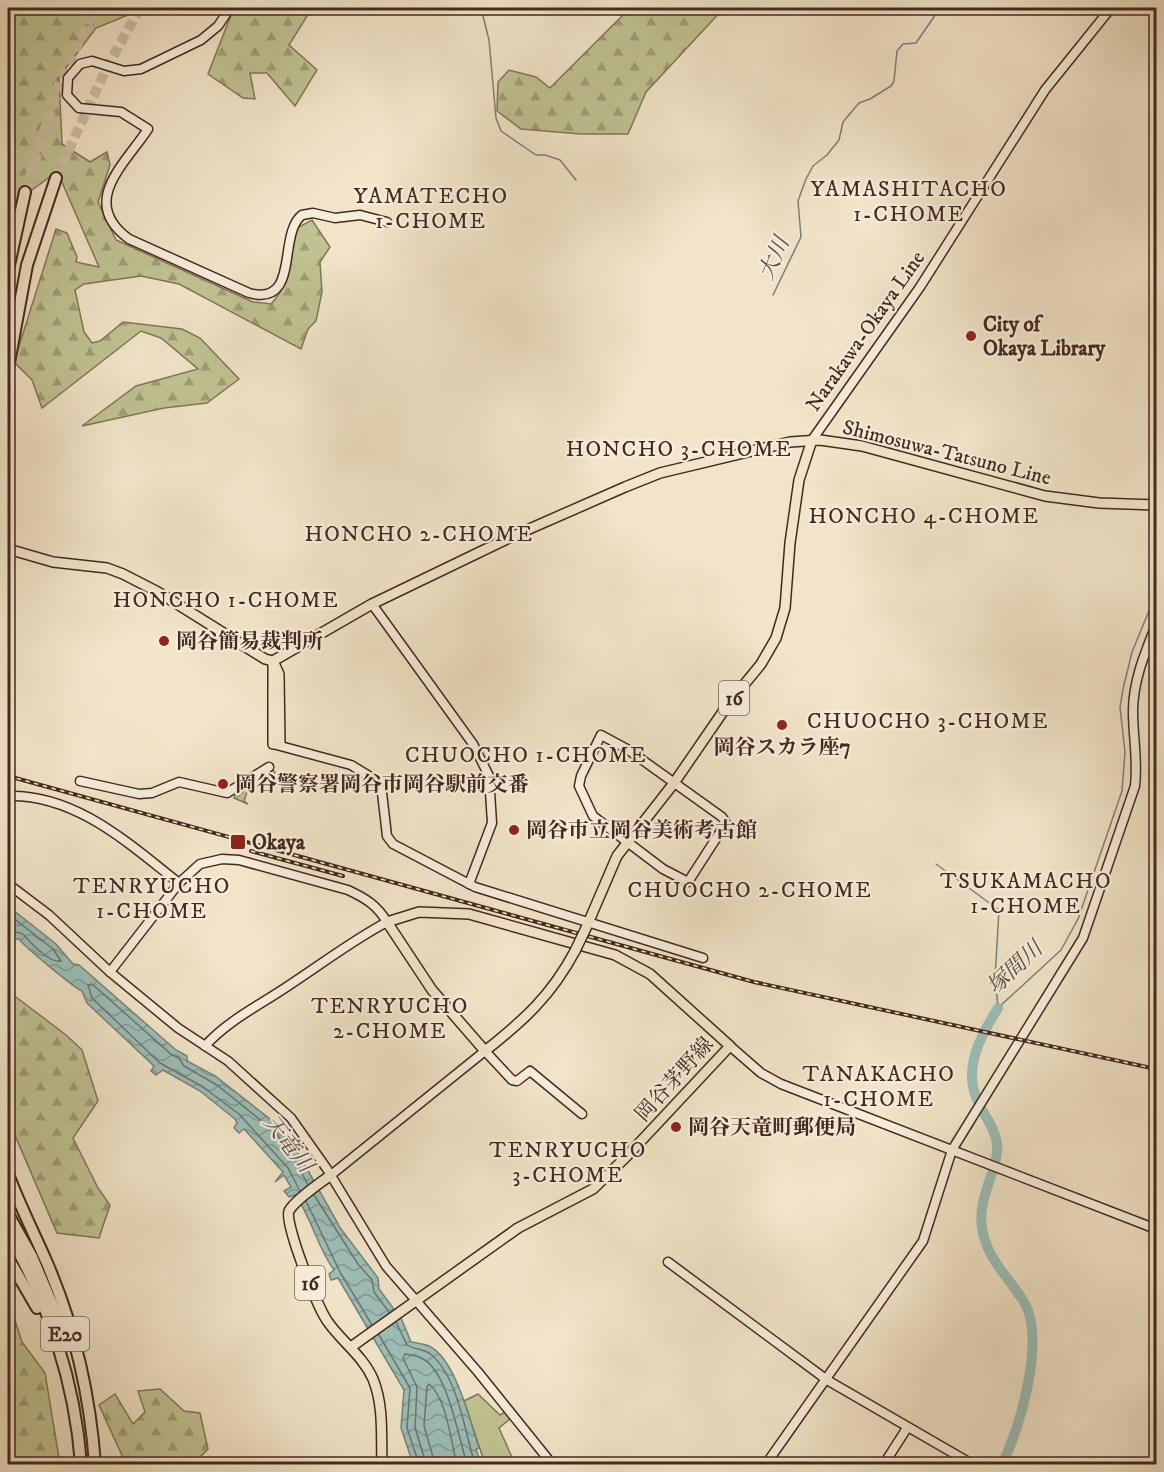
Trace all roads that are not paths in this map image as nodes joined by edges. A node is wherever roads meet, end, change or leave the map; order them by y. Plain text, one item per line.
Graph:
1 (230, 8) edge
2 (1111, 8) edge
3 (56, 178) tunnel mouth
4 (25, 192) tunnel mouth
5 (387, 222) dead end
6 (8, 270) edge
7 (8, 368) edge
8 (813, 440) junction
9 (1156, 505) edge
10 (8, 549) edge
11 (372, 604) junction
12 (1156, 625) edge
13 (273, 661) junction
14 (276, 744) joint
15 (269, 766) dead end
16 (80, 781) dead end
17 (674, 783) junction
18 (8, 796) edge
19 (628, 841) junction
20 (179, 883) junction
21 (8, 884) edge
22 (469, 884) junction
23 (387, 922) junction
24 (587, 925) junction
25 (703, 958) dead end
26 (110, 972) junction
27 (205, 1046) junction
28 (730, 1046) junction
29 (484, 1051) junction
30 (582, 1114) dead end
31 (952, 1150) junction
32 (8, 1174) edge
33 (329, 1177) junction
34 (8, 1214) edge
35 (1156, 1229) edge
36 (8, 1233) edge
37 (8, 1258) edge
38 (668, 1262) dead end
39 (413, 1303) junction
40 (354, 1345) junction
41 (827, 1380) junction
42 (908, 1428) junction
43 (79, 1464) edge
44 (91, 1464) edge
45 (95, 1464) edge
46 (382, 1464) edge
47 (552, 1464) edge
48 (766, 1464) edge
49 (884, 1464) edge
50 (972, 1464) edge

1 - 5 street
2 - 8 street, Narakawa-Okaya Line
3 - 7 highway
4 - 6 highway
8 - 9 main road, Shimosuwa-Tatsuno Line
8 - 11 main road, Shimosuwa-Tatsuno Line
8 - 17 main road, 16
10 - 13 main road
11 - 13 main road, Shimosuwa-Tatsuno Line
11 - 22 street
12 - 31 street
13 - 14 main road
14 - 22 street
15 - 16 street
17 - 19 main road, 16
17 - 19 street
17 - 19 street
18 - 20 street
19 - 24 main road, 16
20 - 23 street
20 - 26 street
21 - 26 street
22 - 24 street
23 - 27 street
23 - 28 main road, 岡谷茅野線
23 - 29 main road
24 - 25 street
24 - 29 main road, 16, bridge
26 - 27 street
27 - 33 street
28 - 31 street
28 - 39 main road, 岡谷茅野線
29 - 30 street
29 - 33 street
31 - 35 street
31 - 41 street
32 - 45 highway
33 - 39 street
33 - 40 main road, 16
34 - 44 highway, E20
36 - 43 highway, E20
37 - 43 highway
38 - 41 street
39 - 40 main road, 岡谷茅野線
39 - 47 street
40 - 46 main road, 16
41 - 42 street
41 - 48 street
42 - 49 street
42 - 50 street

